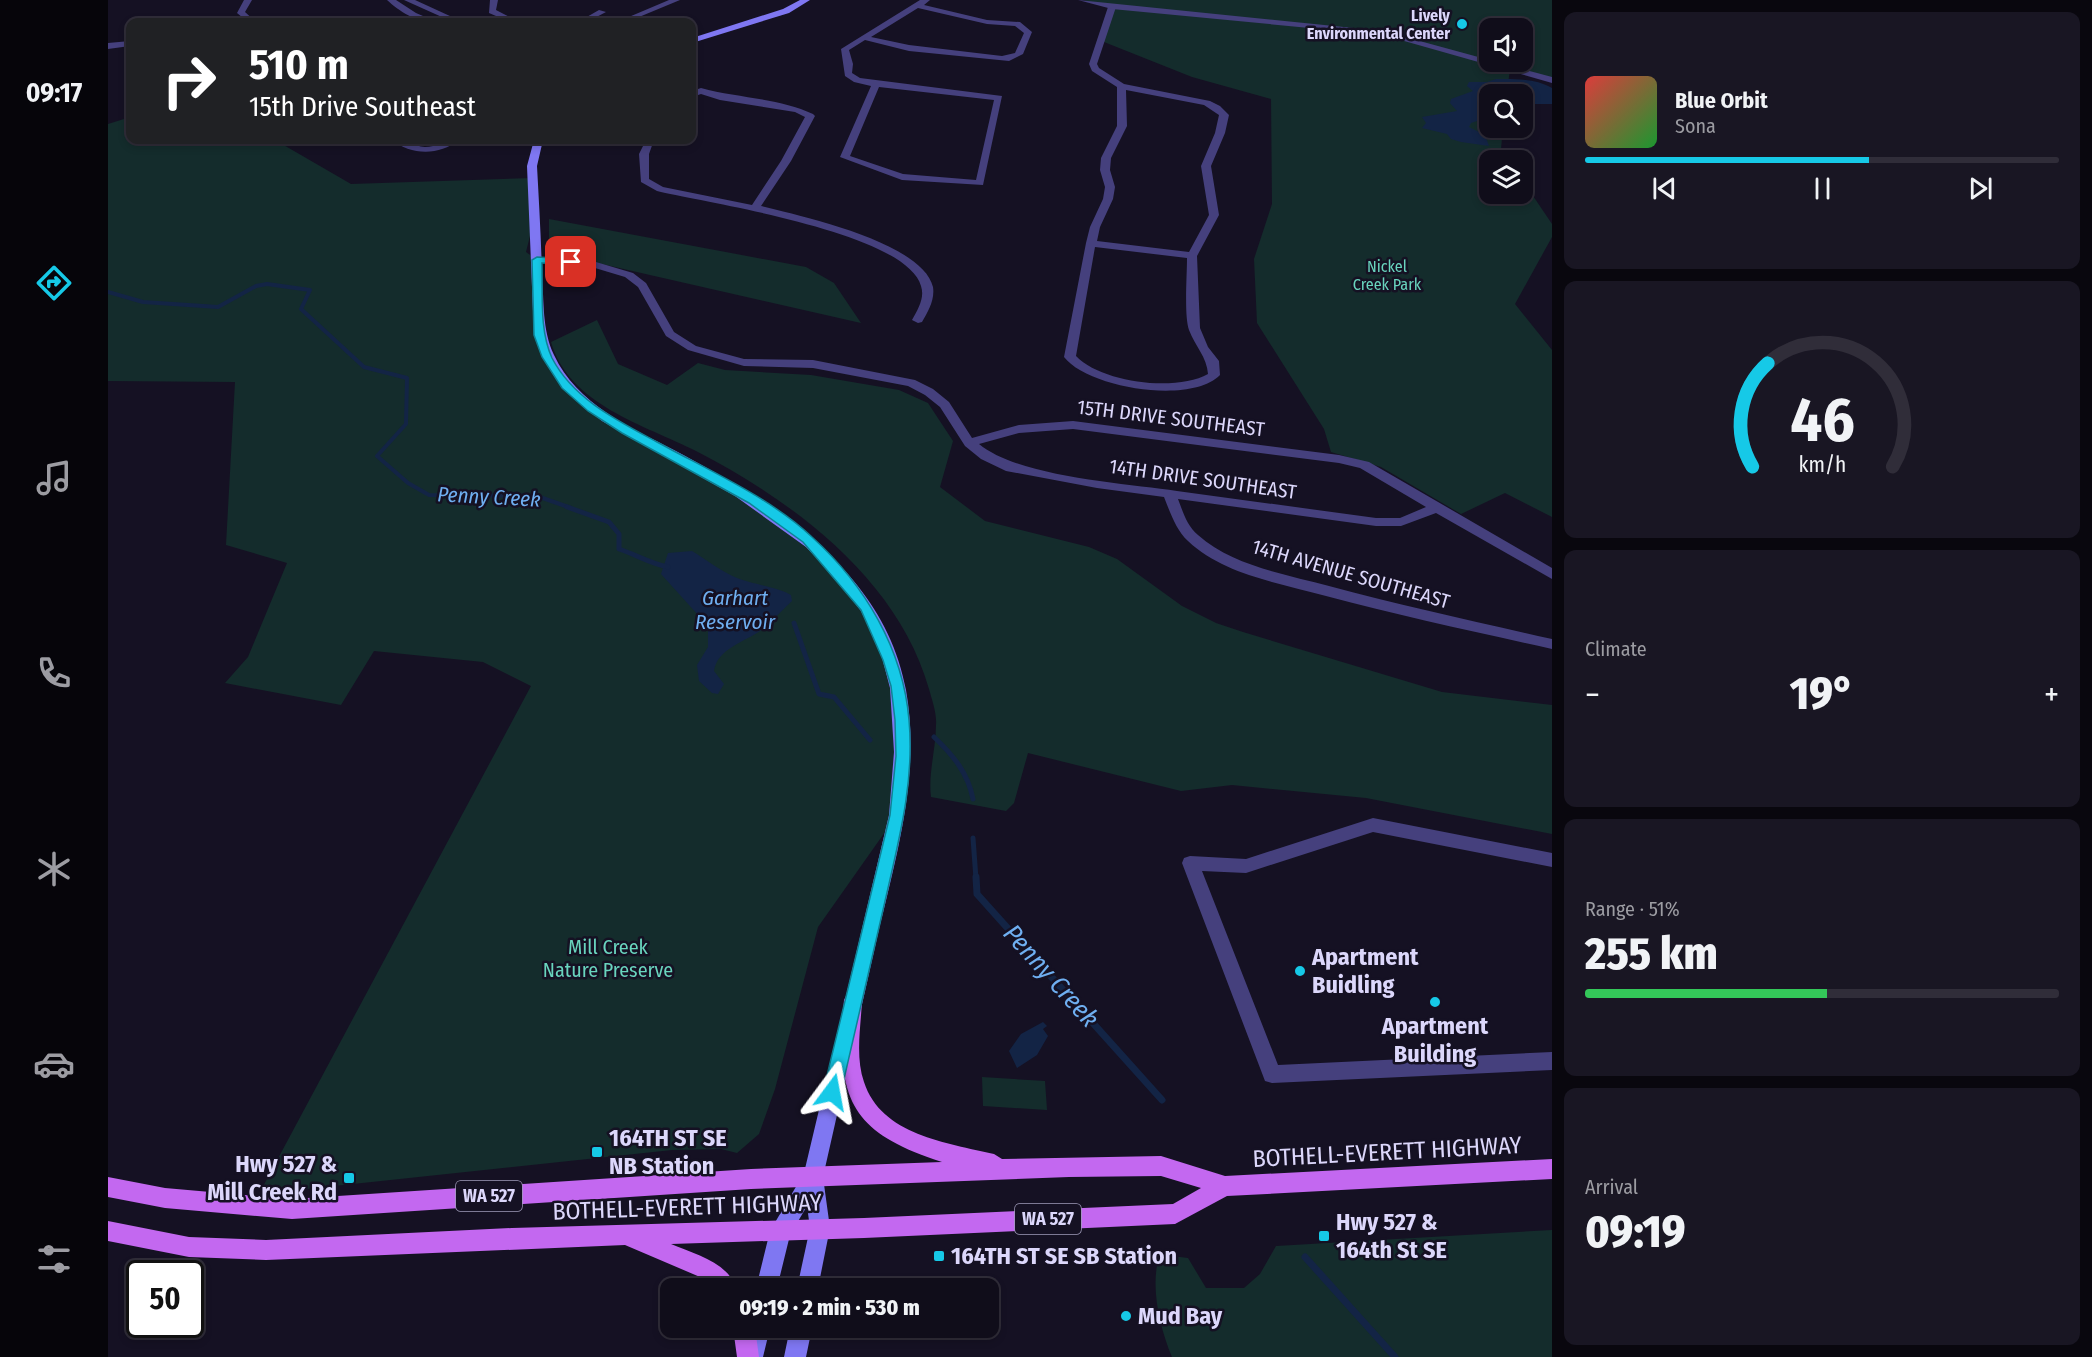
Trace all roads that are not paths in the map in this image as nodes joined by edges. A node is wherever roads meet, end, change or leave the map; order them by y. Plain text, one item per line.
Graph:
1 (260, 0) edge
2 (391, 0) edge
3 (408, 0) edge
4 (494, 0) edge
5 (676, 0) edge
6 (794, 0) edge
7 (806, 0) edge
8 (1082, 0) edge
9 (248, 1) edge
10 (922, 3) edge
11 (1112, 6) junction
12 (602, 12) dead end
13 (779, 12) junction
14 (247, 18) edge
15 (422, 18) edge
16 (450, 18) edge
17 (506, 18) edge
18 (590, 18) edge
19 (631, 18) edge
20 (742, 26) junction
21 (866, 38) junction
22 (696, 40) edge
23 (126, 44) edge
24 (108, 46) edge
25 (696, 47) edge
26 (1552, 80) edge
27 (876, 84) junction
28 (1121, 86) junction
29 (696, 93) edge
30 (404, 144) edge
31 (447, 144) edge
32 (537, 144) edge
33 (648, 144) edge
34 (754, 209) junction
35 (1091, 243) junction
36 (1192, 256) junction
37 (537, 260) junction
38 (918, 320) dead end
39 (969, 443) junction
40 (1169, 494) junction
41 (1436, 508) junction
42 (1552, 574) edge
43 (1552, 644) edge
44 (1552, 860) edge
45 (853, 1000) junction
46 (1552, 1061) edge
47 (1015, 1169) junction
48 (1552, 1169) edge
49 (813, 1177) junction
50 (1225, 1186) junction
51 (108, 1187) edge
52 (820, 1228) junction
53 (108, 1231) edge
54 (780, 1231) junction
55 (626, 1235) junction
56 (715, 1278) edge
57 (768, 1278) edge
58 (810, 1278) edge
59 (746, 1338) edge
60 (756, 1338) edge
61 (799, 1338) edge
62 (750, 1357) edge
63 (795, 1357) edge

1 - 9 street
2 - 15 street
3 - 16 street
4 - 17 street
5 - 19 street
6 - 13 main road
7 - 13 main road
8 - 11 street
9 - 14 street
10 - 21 street
10 - 21 street
11 - 26 street
11 - 28 street
12 - 18 street
13 - 20 main road
20 - 22 main road
20 - 25 main road
21 - 27 street
23 - 24 street
27 - 27 street
28 - 35 street
28 - 36 street
29 - 34 street
30 - 31 street
32 - 37 main road
33 - 34 street
34 - 38 street
35 - 36 street
35 - 36 street
37 - 39 street
37 - 45 main road
39 - 40 street, 14TH DRIVE SOUTHEAST
39 - 41 street, 15TH DRIVE SOUTHEAST
40 - 41 street, 14TH DRIVE SOUTHEAST
40 - 43 street, 14TH AVENUE SOUTHEAST
41 - 42 street, 15TH DRIVE SOUTHEAST
44 - 46 street
45 - 47 main road
45 - 49 main road
47 - 49 main road, BOTHELL-EVERETT HIGHWAY / WA 527
47 - 50 main road, BOTHELL-EVERETT HIGHWAY / WA 527
48 - 50 main road, BOTHELL-EVERETT HIGHWAY / WA 527
49 - 51 main road, BOTHELL-EVERETT HIGHWAY / WA 527
49 - 52 main road
49 - 54 main road
50 - 52 main road, BOTHELL-EVERETT HIGHWAY / WA 527
52 - 54 main road, BOTHELL-EVERETT HIGHWAY / WA 527
52 - 58 main road
53 - 55 main road, BOTHELL-EVERETT HIGHWAY / WA 527
54 - 55 main road, BOTHELL-EVERETT HIGHWAY / WA 527
54 - 57 main road
55 - 56 main road
59 - 62 main road
60 - 62 main road
61 - 63 main road

